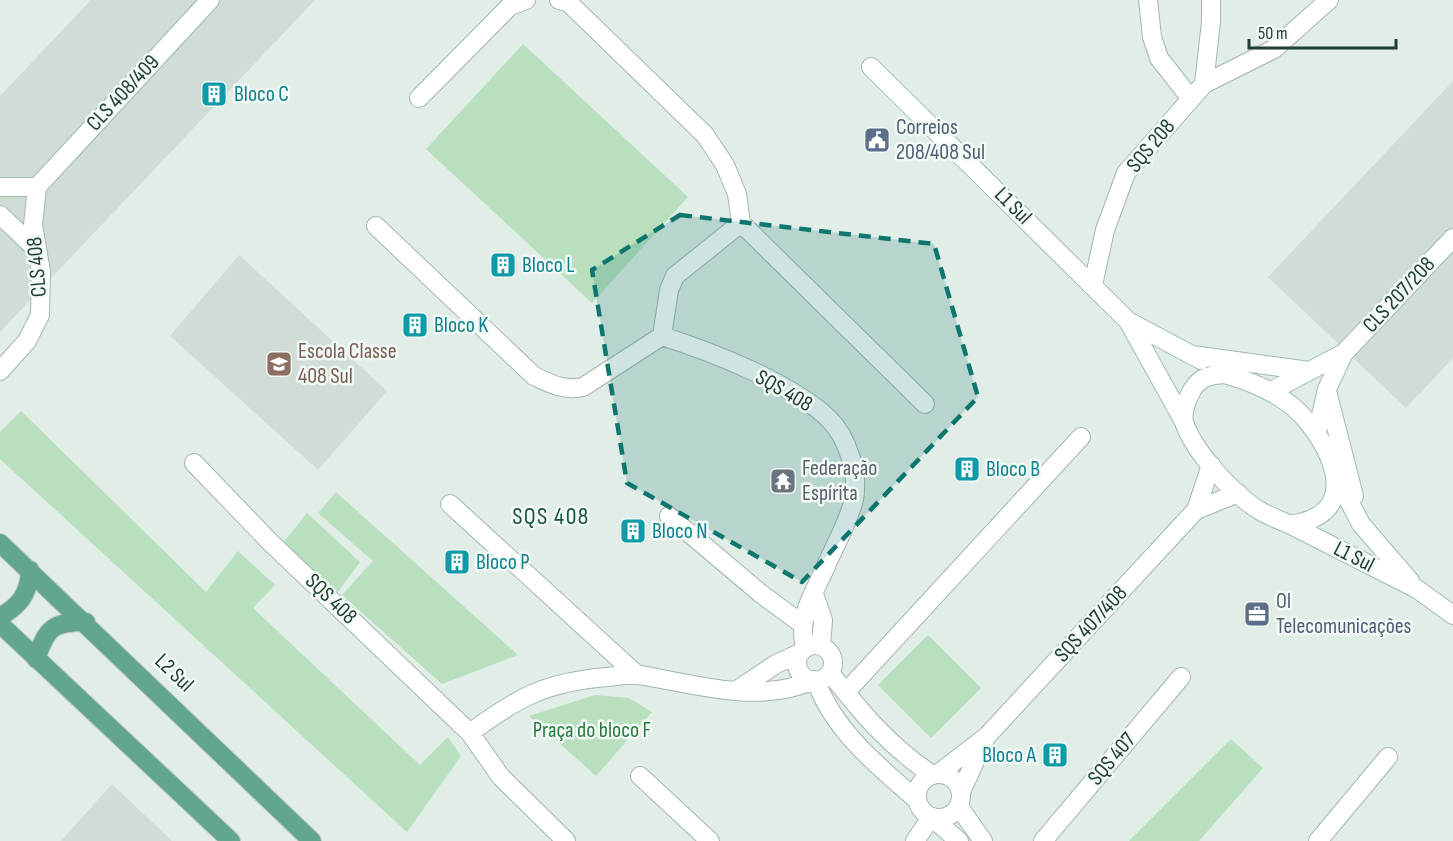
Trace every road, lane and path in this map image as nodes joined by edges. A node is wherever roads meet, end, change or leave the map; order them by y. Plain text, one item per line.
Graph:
1 (210, 0) edge
2 (526, 0) edge
3 (559, 0) edge
4 (1149, 0) edge
5 (1210, 0) edge
6 (1329, 0) edge
7 (871, 67) dead end
8 (1204, 84) junction
9 (419, 98) dead end
10 (1191, 99) junction
11 (0, 187) edge
12 (37, 187) junction
13 (0, 215) edge
14 (741, 223) junction
15 (376, 226) dead end
16 (1453, 238) edge
17 (35, 248) junction
18 (1093, 285) junction
19 (1128, 321) junction
20 (662, 336) junction
21 (1344, 353) junction
22 (1192, 355) junction
23 (0, 371) edge
24 (1309, 371) junction
25 (1225, 374) junction
26 (1327, 389) junction
27 (1271, 391) junction
28 (925, 404) dead end
29 (1183, 420) junction
30 (1317, 433) junction
31 (1081, 437) dead end
32 (194, 463) dead end
33 (1211, 465) junction
34 (1336, 476) junction
35 (1238, 493) junction
36 (450, 504) dead end
37 (1196, 510) junction
38 (669, 516) dead end
39 (1361, 524) junction
40 (1291, 525) junction
41 (0, 543) edge
42 (30, 570) junction
43 (1417, 589) junction
44 (814, 594) junction
45 (1453, 615) edge
46 (0, 617) edge
47 (86, 622) junction
48 (0, 624) edge
49 (802, 624) junction
50 (809, 648) junction
51 (36, 659) junction
52 (637, 675) junction
53 (1181, 677) dead end
54 (820, 678) junction
55 (737, 690) junction
56 (846, 692) junction
57 (470, 733) junction
58 (879, 733) junction
59 (986, 737) junction
60 (862, 748) junction
61 (1388, 758) dead end
62 (935, 774) junction
63 (640, 776) dead end
64 (916, 800) junction
65 (960, 800) junction
66 (931, 817) junction
67 (231, 841) edge
68 (312, 841) edge
69 (566, 841) edge
70 (710, 841) edge
71 (915, 841) edge
72 (959, 841) edge
73 (983, 841) edge
74 (1042, 841) edge
75 (1318, 841) edge

1 - 12 street, CLS 408/409
2 - 9 street
3 - 14 street
4 - 10 street
5 - 8 street
6 - 8 street, SQS 208
7 - 18 street, L1 Sul
8 - 10 street, SQS 208
10 - 18 street, SQS 208
11 - 12 street
12 - 17 street, CLS 408
13 - 17 street
14 - 20 street
14 - 28 street
15 - 20 street
16 - 21 street, CLS 207/208
17 - 23 street, CLS 408
18 - 19 street, L1 Sul
19 - 22 street, L1 Sul
19 - 29 street, L1 Sul
20 - 44 street, SQS 408
21 - 24 street, CLS 207/208
21 - 26 street, CLS 207/208
22 - 24 street
22 - 25 street, L1 Sul
24 - 27 street, CLS 207/208
25 - 27 street
25 - 29 street
26 - 30 street, CLS 207/208
26 - 39 street
27 - 30 street
29 - 33 street
30 - 34 street
31 - 56 street
32 - 57 street, SQS 408
33 - 35 street
33 - 37 street, SQS 407/408
34 - 39 street, L1 Sul
34 - 40 street
35 - 37 street, SQS 407/408
35 - 40 street
36 - 52 street
37 - 59 street, SQS 407/408
38 - 49 street
39 - 43 street, L1 Sul
40 - 43 street, L1 Sul
41 - 42 main road, L2 Sul
42 - 46 main road
42 - 47 main road, L2 Sul
43 - 45 street, L1 Sul
44 - 49 street, SQS 408
44 - 50 street
47 - 51 main road
47 - 68 main road, L2 Sul
48 - 51 main road
49 - 50 street
50 - 54 street
50 - 54 street
50 - 55 street
51 - 67 main road
52 - 55 street
52 - 57 street
53 - 74 street, SQS 407
54 - 55 street
54 - 56 street
54 - 60 street
56 - 58 street
57 - 69 street, SQS 408
58 - 60 street
58 - 62 street
59 - 62 street, SQS 407/408
59 - 65 street, SQS 407/408
60 - 64 street
61 - 75 street
62 - 64 street
62 - 65 street
63 - 70 street
64 - 66 street
65 - 66 street
65 - 73 street
66 - 71 street
66 - 72 street

